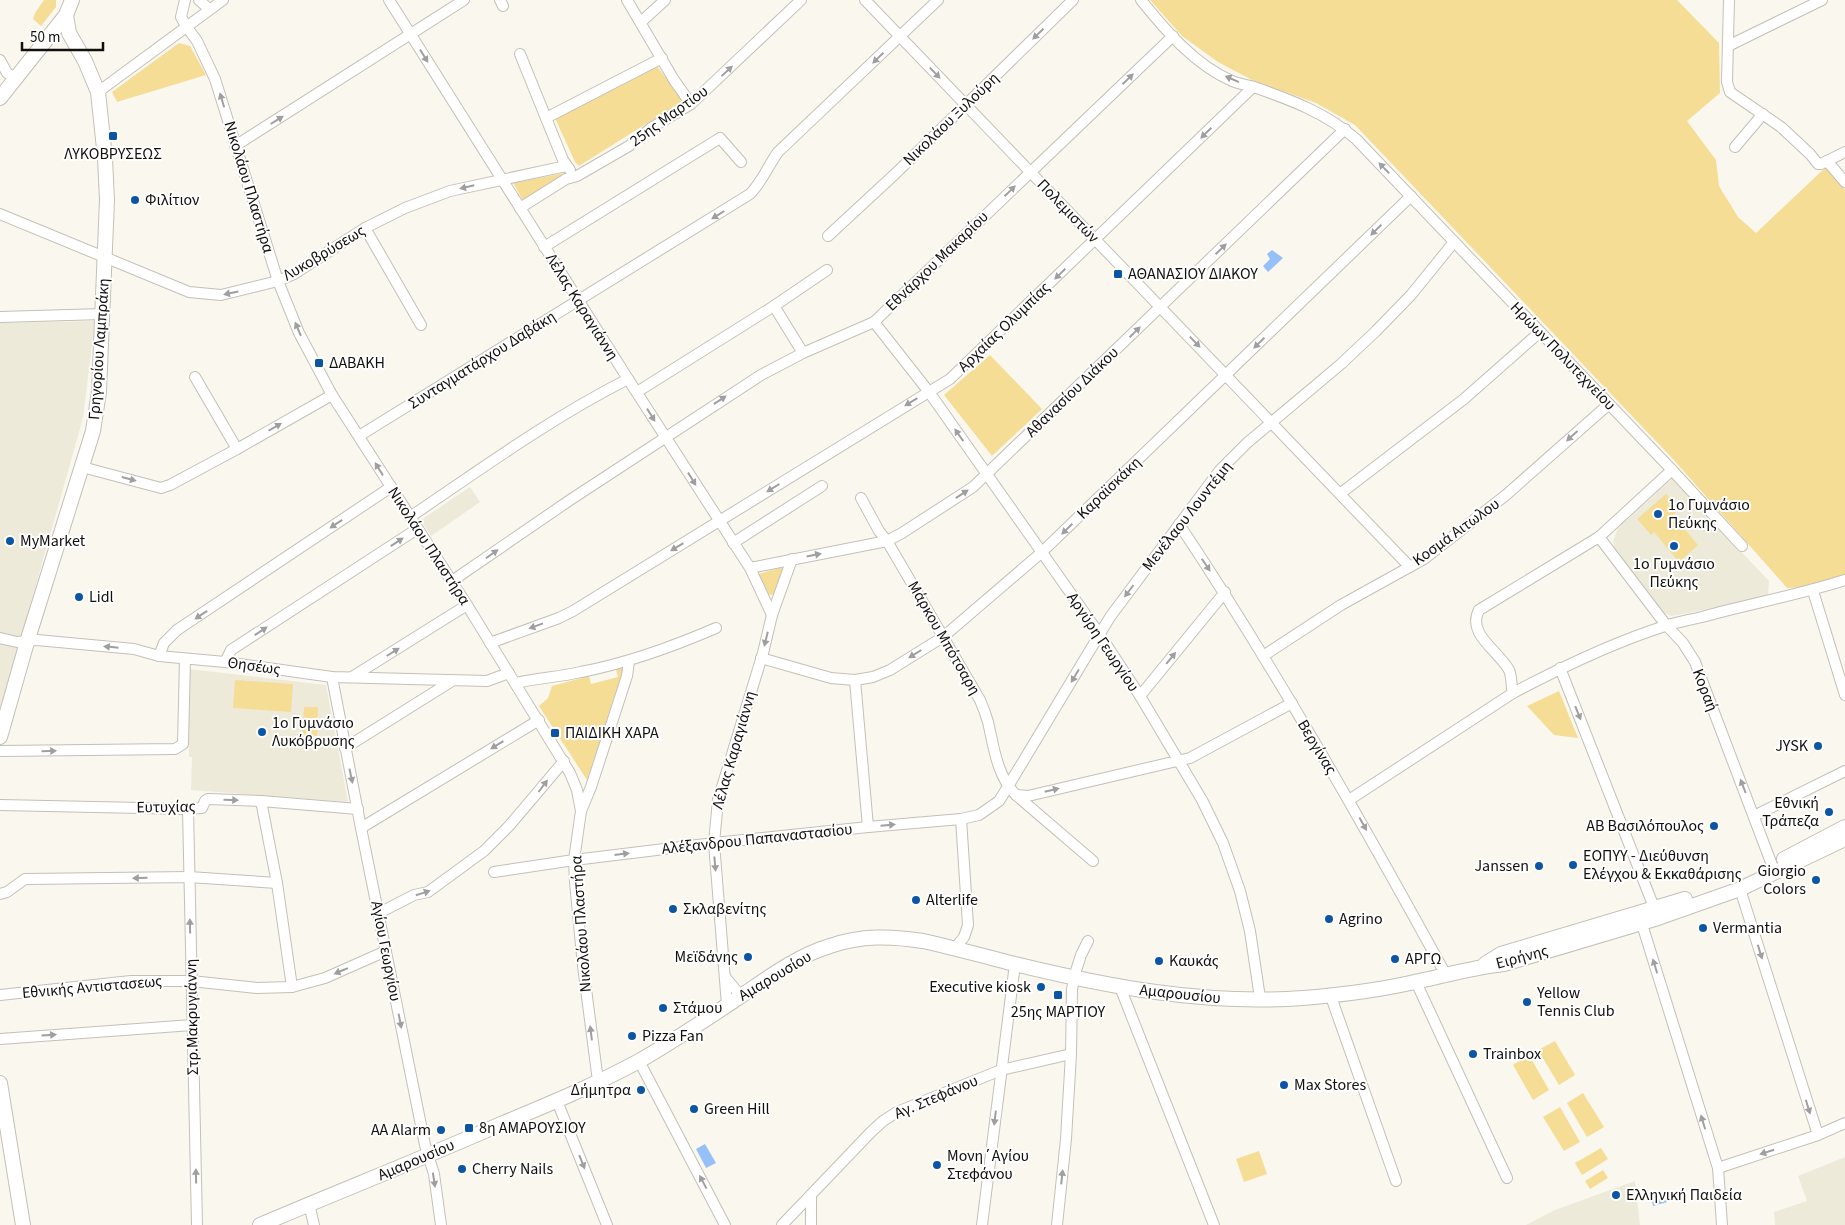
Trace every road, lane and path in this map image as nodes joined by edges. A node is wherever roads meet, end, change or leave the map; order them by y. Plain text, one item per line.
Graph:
1 (64, 0) edge
2 (72, 0) edge
3 (185, 0) edge
4 (200, 0) edge
5 (223, 0) edge
6 (389, 0) edge
7 (464, 0) edge
8 (627, 0) edge
9 (665, 0) edge
10 (801, 0) edge
11 (865, 0) edge
12 (938, 0) edge
13 (1073, 0) edge
14 (1141, 0) edge
15 (1729, 0) edge
16 (1822, 0) edge
17 (209, 9) junction
18 (66, 15) junction
19 (641, 22) junction
20 (186, 26) junction
21 (411, 36) junction
22 (900, 36) junction
23 (1172, 36) junction
24 (1728, 46) junction
25 (520, 54) dead end
26 (662, 58) junction
27 (0, 60) edge
28 (14, 78) junction
29 (1253, 87) junction
30 (98, 92) junction
31 (0, 98) edge
32 (691, 104) junction
33 (966, 105) junction
34 (1763, 114) junction
35 (546, 118) junction
36 (1345, 129) junction
37 (236, 146) junction
38 (1735, 147) dead end
39 (1845, 152) edge
40 (1827, 161) junction
41 (741, 162) dead end
42 (566, 166) junction
43 (1031, 172) junction
44 (577, 176) junction
45 (502, 179) junction
46 (1845, 182) edge
47 (1411, 196) junction
48 (520, 208) junction
49 (0, 214) edge
50 (365, 228) junction
51 (828, 236) dead end
52 (1095, 240) junction
53 (1454, 242) junction
54 (544, 247) junction
55 (105, 256) junction
56 (827, 270) dead end
57 (278, 280) junction
58 (579, 301) junction
59 (774, 306) junction
60 (1161, 307) junction
61 (103, 314) junction
62 (0, 317) edge
63 (874, 322) junction
64 (421, 326) dead end
65 (1540, 332) junction
66 (803, 353) junction
67 (1226, 375) junction
68 (195, 377) dead end
69 (628, 379) junction
70 (637, 392) junction
71 (929, 392) junction
72 (332, 395) junction
73 (1608, 404) junction
74 (1271, 422) junction
75 (359, 436) junction
76 (666, 438) junction
77 (237, 449) junction
78 (82, 467) junction
79 (1672, 470) junction
80 (987, 475) junction
81 (822, 486) dead end
82 (391, 487) junction
83 (1341, 493) junction
84 (861, 498) dead end
85 (410, 517) junction
86 (719, 522) junction
87 (1179, 524) junction
88 (417, 529) junction
89 (1599, 537) junction
90 (887, 541) junction
91 (733, 543) junction
92 (1742, 546) dead end
93 (1041, 553) junction
94 (792, 559) junction
95 (1410, 567) junction
96 (750, 568) junction
97 (1845, 580) edge
98 (452, 581) junction
99 (1812, 591) junction
100 (1225, 592) junction
101 (467, 605) junction
102 (772, 615) junction
103 (1666, 625) junction
104 (716, 628) dead end
105 (1100, 635) junction
106 (943, 637) junction
107 (0, 638) edge
108 (27, 642) junction
109 (490, 643) junction
110 (158, 656) junction
111 (1263, 656) junction
112 (761, 658) junction
113 (185, 659) junction
114 (629, 661) junction
115 (225, 662) junction
116 (1560, 668) junction
117 (509, 673) junction
118 (332, 677) junction
119 (352, 678) junction
120 (855, 680) junction
121 (452, 681) junction
122 (516, 683) junction
123 (1512, 694) junction
124 (1845, 695) edge
125 (1140, 696) junction
126 (1292, 704) junction
127 (538, 720) junction
128 (0, 737) edge
129 (345, 748) junction
130 (0, 751) edge
131 (564, 761) junction
132 (1179, 761) junction
133 (1845, 771) edge
134 (1007, 787) junction
135 (1016, 795) junction
136 (261, 800) junction
137 (1349, 800) junction
138 (0, 805) edge
139 (188, 809) junction
140 (358, 809) junction
141 (581, 811) junction
142 (1754, 816) junction
143 (961, 819) junction
144 (868, 826) junction
145 (1845, 827) edge
146 (361, 828) junction
147 (1845, 839) edge
148 (714, 844) junction
149 (574, 860) junction
150 (1092, 862) dead end
151 (1772, 865) junction
152 (494, 872) dead end
153 (189, 877) junction
154 (277, 882) junction
155 (1740, 889) junction
156 (0, 894) edge
157 (379, 913) junction
158 (1656, 913) junction
159 (1640, 918) junction
160 (1088, 941) dead end
161 (955, 948) junction
162 (386, 952) junction
163 (1015, 964) junction
164 (1481, 966) joint
165 (1446, 975) junction
166 (725, 977) junction
167 (1074, 977) junction
168 (191, 981) junction
169 (1416, 982) junction
170 (292, 987) junction
171 (1120, 987) junction
172 (1330, 994) junction
173 (0, 995) edge
174 (741, 996) junction
175 (1260, 998) junction
176 (727, 1005) junction
177 (192, 1025) junction
178 (0, 1039) edge
179 (1071, 1054) junction
180 (639, 1061) junction
181 (1001, 1070) junction
182 (598, 1081) junction
183 (0, 1083) edge
184 (557, 1100) junction
185 (1845, 1122) edge
186 (1818, 1135) junction
187 (5, 1142) edge
188 (429, 1156) junction
189 (1718, 1168) junction
190 (1508, 1178) dead end
191 (1396, 1181) dead end
192 (812, 1195) junction
193 (309, 1204) junction
194 (23, 1225) edge
195 (197, 1225) edge
196 (260, 1225) edge
197 (314, 1225) edge
198 (441, 1225) edge
199 (607, 1225) edge
200 (726, 1225) edge
201 (782, 1225) edge
202 (811, 1225) edge
203 (982, 1225) edge
204 (1056, 1225) edge
205 (1214, 1225) edge
206 (1722, 1225) edge

1 - 18 street
2 - 18 main road
3 - 20 street
4 - 17 street
5 - 17 street
6 - 21 street, Λέλας Καραγιάννη
7 - 21 street
8 - 19 street
9 - 19 street
32 -> 10 street, 25ης Μαρτίου
11 - 22 street, Πολεμιστών
12 - 22 street
13 -> 33 street, Νικολάου Ξυλούρη
14 - 23 street, Ηρώων Πολυτεχνείου
15 - 24 street
16 - 24 street
17 - 20 street
18 - 28 main road
18 - 30 main road, Γρηγορίου Λαμπράκη
19 - 26 street
20 - 30 street
37 -> 20 street, Νικολάου Πλαστήρα
37 -> 21 street
21 -> 45 street, Λέλας Καραγιάννη
22 -> 33 street, Πολεμιστών
22 -> 58 street, Συνταγματάρχου Δαβάκη
29 -> 23 street, Ηρώων Πολυτεχνείου
43 -> 23 street, Εθνάρχου Μακαρίου
24 - 34 street
25 - 35 street
26 - 32 street
26 - 35 street
27 - 28 street
28 - 31 main road
29 - 36 street, Ηρώων Πολυτεχνείου
29 -> 52 street, Αρχαίας Ολυμπίας
30 - 55 main road, Γρηγορίου Λαμπράκη
32 - 44 street, 25ης Μαρτίου
33 - 43 street, Πολεμιστών
33 - 51 street, Νικολάου Ξυλούρη
34 - 38 street
34 - 40 street
35 - 42 street
47 -> 36 street, Ηρώων Πολυτεχνείου
60 -> 36 street, Αθανασίου Διάκου
37 - 57 street, Νικολάου Πλαστήρα
39 - 40 street
40 - 46 street
41 - 54 street
42 - 44 street
42 - 45 street, Λυκοβρύσεως
43 - 52 street, Πολεμιστών
63 -> 43 street, Εθνάρχου Μακαρίου
44 - 48 street, 25ης Μαρτίου
45 - 48 street, Λέλας Καραγιάννη
45 -> 50 street, Λυκοβρύσεως
47 - 53 street, Ηρώων Πολυτεχνείου
47 -> 67 street, Καραϊσκάκη
48 - 54 street, Λέλας Καραγιάννη
49 - 55 street, Λυκοβρύσεως
50 - 57 street, Λυκοβρύσεως
50 - 64 street
52 - 60 street, Πολεμιστών
52 -> 71 street, Αρχαίας Ολυμπίας
53 - 65 street, Ηρώων Πολυτεχνείου
53 - 74 street, Μενέλαου Λουντέμη
54 - 58 street, Λέλας Καραγιάννη
57 -> 55 street, Λυκοβρύσεως
55 - 61 main road, Γρηγορίου Λαμπράκη
56 - 59 street
72 -> 57 street, Νικολάου Πλαστήρα
58 - 69 street, Λέλας Καραγιάννη
58 - 75 street, Συνταγματάρχου Δαβάκη
59 - 66 street
59 - 70 street
60 -> 67 street, Πολεμιστών
80 -> 60 street, Αθανασίου Διάκου
61 - 62 street
61 - 78 main road, Γρηγορίου Λαμπράκη
63 - 66 street, Εθνάρχου Μακαρίου
63 - 71 street, Αργύρη Γεωργίου
65 - 73 street, Ηρώων Πολυτεχνείου
65 - 83 street
76 -> 66 street, Εθνάρχου Μακαρίου
67 - 74 street, Πολεμιστών
67 -> 93 street, Καραϊσκάκη
68 - 77 street
69 - 70 street, Λέλας Καραγιάννη
69 - 85 street
70 -> 76 street, Λέλας Καραγιάννη
80 -> 71 street, Αργύρη Γεωργίου
71 -> 86 street, Αρχαίας Ολυμπίας
72 - 75 street, Νικολάου Πλαστήρα
77 -> 72 street
73 - 79 street, Ηρώων Πολυτεχνείου
73 -> 95 street, Κοσμά Αιτωλου
74 - 83 street, Πολεμιστών
74 - 87 street, Μενέλαου Λουντέμη
82 -> 75 street, Νικολάου Πλαστήρα
76 -> 86 street, Λέλας Καραγιάννη
98 -> 76 street, Εθνάρχου Μακαρίου
78 -> 77 street
78 - 108 main road, Γρηγορίου Λαμπράκη
79 - 89 street
79 - 92 street, Ηρώων Πολυτεχνείου
90 -> 80 street, Αθανασίου Διάκου
80 - 93 street, Αργύρη Γεωργίου
81 - 91 street
82 - 85 street, Νικολάου Πλαστήρα
82 -> 110 street
83 - 95 street, Πολεμιστών
84 - 90 street, Μάρκου Μπότσαρη
85 - 88 street, Νικολάου Πλαστήρα
86 - 91 street, Λέλας Καραγιάννη
86 -> 109 street, Αρχαίας Ολυμπίας
87 -> 100 street, Βεργίνας
87 -> 105 street, Μενέλαου Λουντέμη
88 - 98 street, Νικολάου Πλαστήρα
115 -> 88 street
89 - 103 street, Κοραή
89 - 123 street
94 -> 90 street, Αθανασίου Διάκου
90 - 106 street, Μάρκου Μπότσαρη
91 - 96 street, Λέλας Καραγιάννη
93 - 105 street, Αργύρη Γεωργίου
93 - 106 street, Καραϊσκάκη
94 - 96 street, Αθανασίου Διάκου
94 - 102 street, Λέλας Καραγιάννη
95 - 111 street, Κοσμά Αιτωλου
96 - 102 street, Λέλας Καραγιάννη
97 - 99 street
98 - 101 street, Νικολάου Πλαστήρα
99 - 103 street
99 - 124 street
100 - 111 street, Βεργίνας
125 -> 100 street
101 - 109 street, Νικολάου Πλαστήρα
119 -> 101 street
102 -> 112 street, Λέλας Καραγιάννη
103 - 116 street
142 -> 103 street, Κοραή
104 - 114 street
105 - 125 street, Αργύρη Γεωργίου
105 -> 134 street, Μενέλαου Λουντέμη
106 -> 120 street, Καραϊσκάκη
106 - 134 street, Μάρκου Μπότσαρη
107 - 108 street, Θησέως
110 -> 108 street, Θησέως
108 - 128 main road, Γρηγορίου Λαμπράκη
109 - 117 street, Νικολάου Πλαστήρα
110 - 113 street, Θησέως
111 - 126 street, Βεργίνας
112 - 120 street, Καραϊσκάκη
112 - 148 street, Λέλας Καραγιάννη
113 - 115 street, Θησέως
130 -> 113 street
114 - 122 street
114 - 141 street
115 - 118 street, Θησέως
116 - 123 street
116 -> 158 street
117 - 121 street, Θησέως
117 - 122 street, Νικολάου Πλαστήρα
118 - 119 street, Θησέως
118 - 129 street, Αγίου Γεωργίου
119 - 121 street, Θησέως
120 - 144 street
121 - 129 street
122 - 127 street, Νικολάου Πλαστήρα
123 - 137 street
125 - 132 street, Αργύρη Γεωργίου
126 - 132 street
126 - 137 street, Βεργίνας
127 - 131 street, Νικολάου Πλαστήρα
127 -> 146 street
129 -> 140 street, Αγίου Γεωργίου
131 - 141 street, Νικολάου Πλαστήρα
157 -> 131 street
135 -> 132 street
132 - 175 street, Αργύρη Γεωργίου
133 - 142 street
134 - 135 street
134 - 143 street, Αλέξανδρου Παπαναστασίου
135 - 150 street
139 -> 136 street, Ευτυχίας
136 - 140 street, Ευτυχίας
136 - 154 street
137 -> 165 street, Βεργίνας
138 - 139 street, Ευτυχίας
139 - 153 street, Στρ.Μακρυγιάννη
140 - 146 street, Αγίου Γεωργίου
141 - 149 street, Νικολάου Πλαστήρα
142 - 151 street, Κοραή
144 -> 143 street, Αλέξανδρου Παπαναστασίου
143 - 161 street
144 - 148 street, Αλέξανδρου Παπαναστασίου
145 - 151 main road, Ειρήνης
146 - 157 street, Αγίου Γεωργίου
147 - 155 main road, Ειρήνης
149 -> 148 street, Αλέξανδρου Παπαναστασίου
148 -> 166 street, Λέλας Καραγιάννη
149 - 152 street, Αλέξανδρου Παπαναστασίου
182 -> 149 street, Νικολάου Πλαστήρα
151 - 158 main road, Ειρήνης
153 - 154 street
153 -> 156 street
168 -> 153 street, Στρ.Μακρυγιάννη
154 - 170 street
155 - 158 main road, Ειρήνης
155 -> 186 street
157 - 162 street, Αγίου Γεωργίου
158 - 159 main road, Ειρήνης
159 - 164 main road, Ειρήνης
189 -> 159 street
160 - 167 street
161 - 163 main road, Αμαρουσίου
161 - 174 main road, Αμαρουσίου
162 -> 170 street, Εθνικής Αντιστασεως
162 -> 188 street, Αγίου Γεωργίου
163 - 167 main road, Αμαρουσίου
163 - 181 street
164 - 165 main road, Αμαρουσίου
165 - 169 main road, Αμαρουσίου
166 - 174 street
166 - 176 street, Λέλας Καραγιάννη
167 - 171 main road, Αμαρουσίου
167 - 179 street
168 - 170 street, Εθνικής Αντιστασεως
168 - 173 street, Εθνικής Αντιστασεως
168 - 177 street, Στρ.Μακρυγιάννη
169 - 172 main road, Αμαρουσίου
169 - 190 street
171 - 175 main road, Αμαρουσίου
171 - 205 street
172 - 175 main road, Αμαρουσίου
172 - 191 street
174 - 176 main road, Αμαρουσίου
176 - 180 main road, Αμαρουσίου
178 -> 177 street
195 -> 177 street, Στρ.Μακρυγιάννη
179 - 181 street, Αγ. Στεφάνου
204 -> 179 street
180 - 182 main road, Αμαρουσίου
200 -> 180 street
181 - 192 street, Αγ. Στεφάνου
181 -> 203 street
182 - 184 main road, Αμαρουσίου
183 - 187 main road
184 - 188 main road, Αμαρουσίου
184 -> 199 street
185 - 186 street
186 -> 189 street
187 - 194 main road
188 - 193 main road, Αμαρουσίου
188 -> 198 street, Αγίου Γεωργίου
189 - 206 street
192 - 201 street, Αγ. Στεφάνου
192 - 202 street
193 - 196 main road, Αμαρουσίου
193 - 197 street

